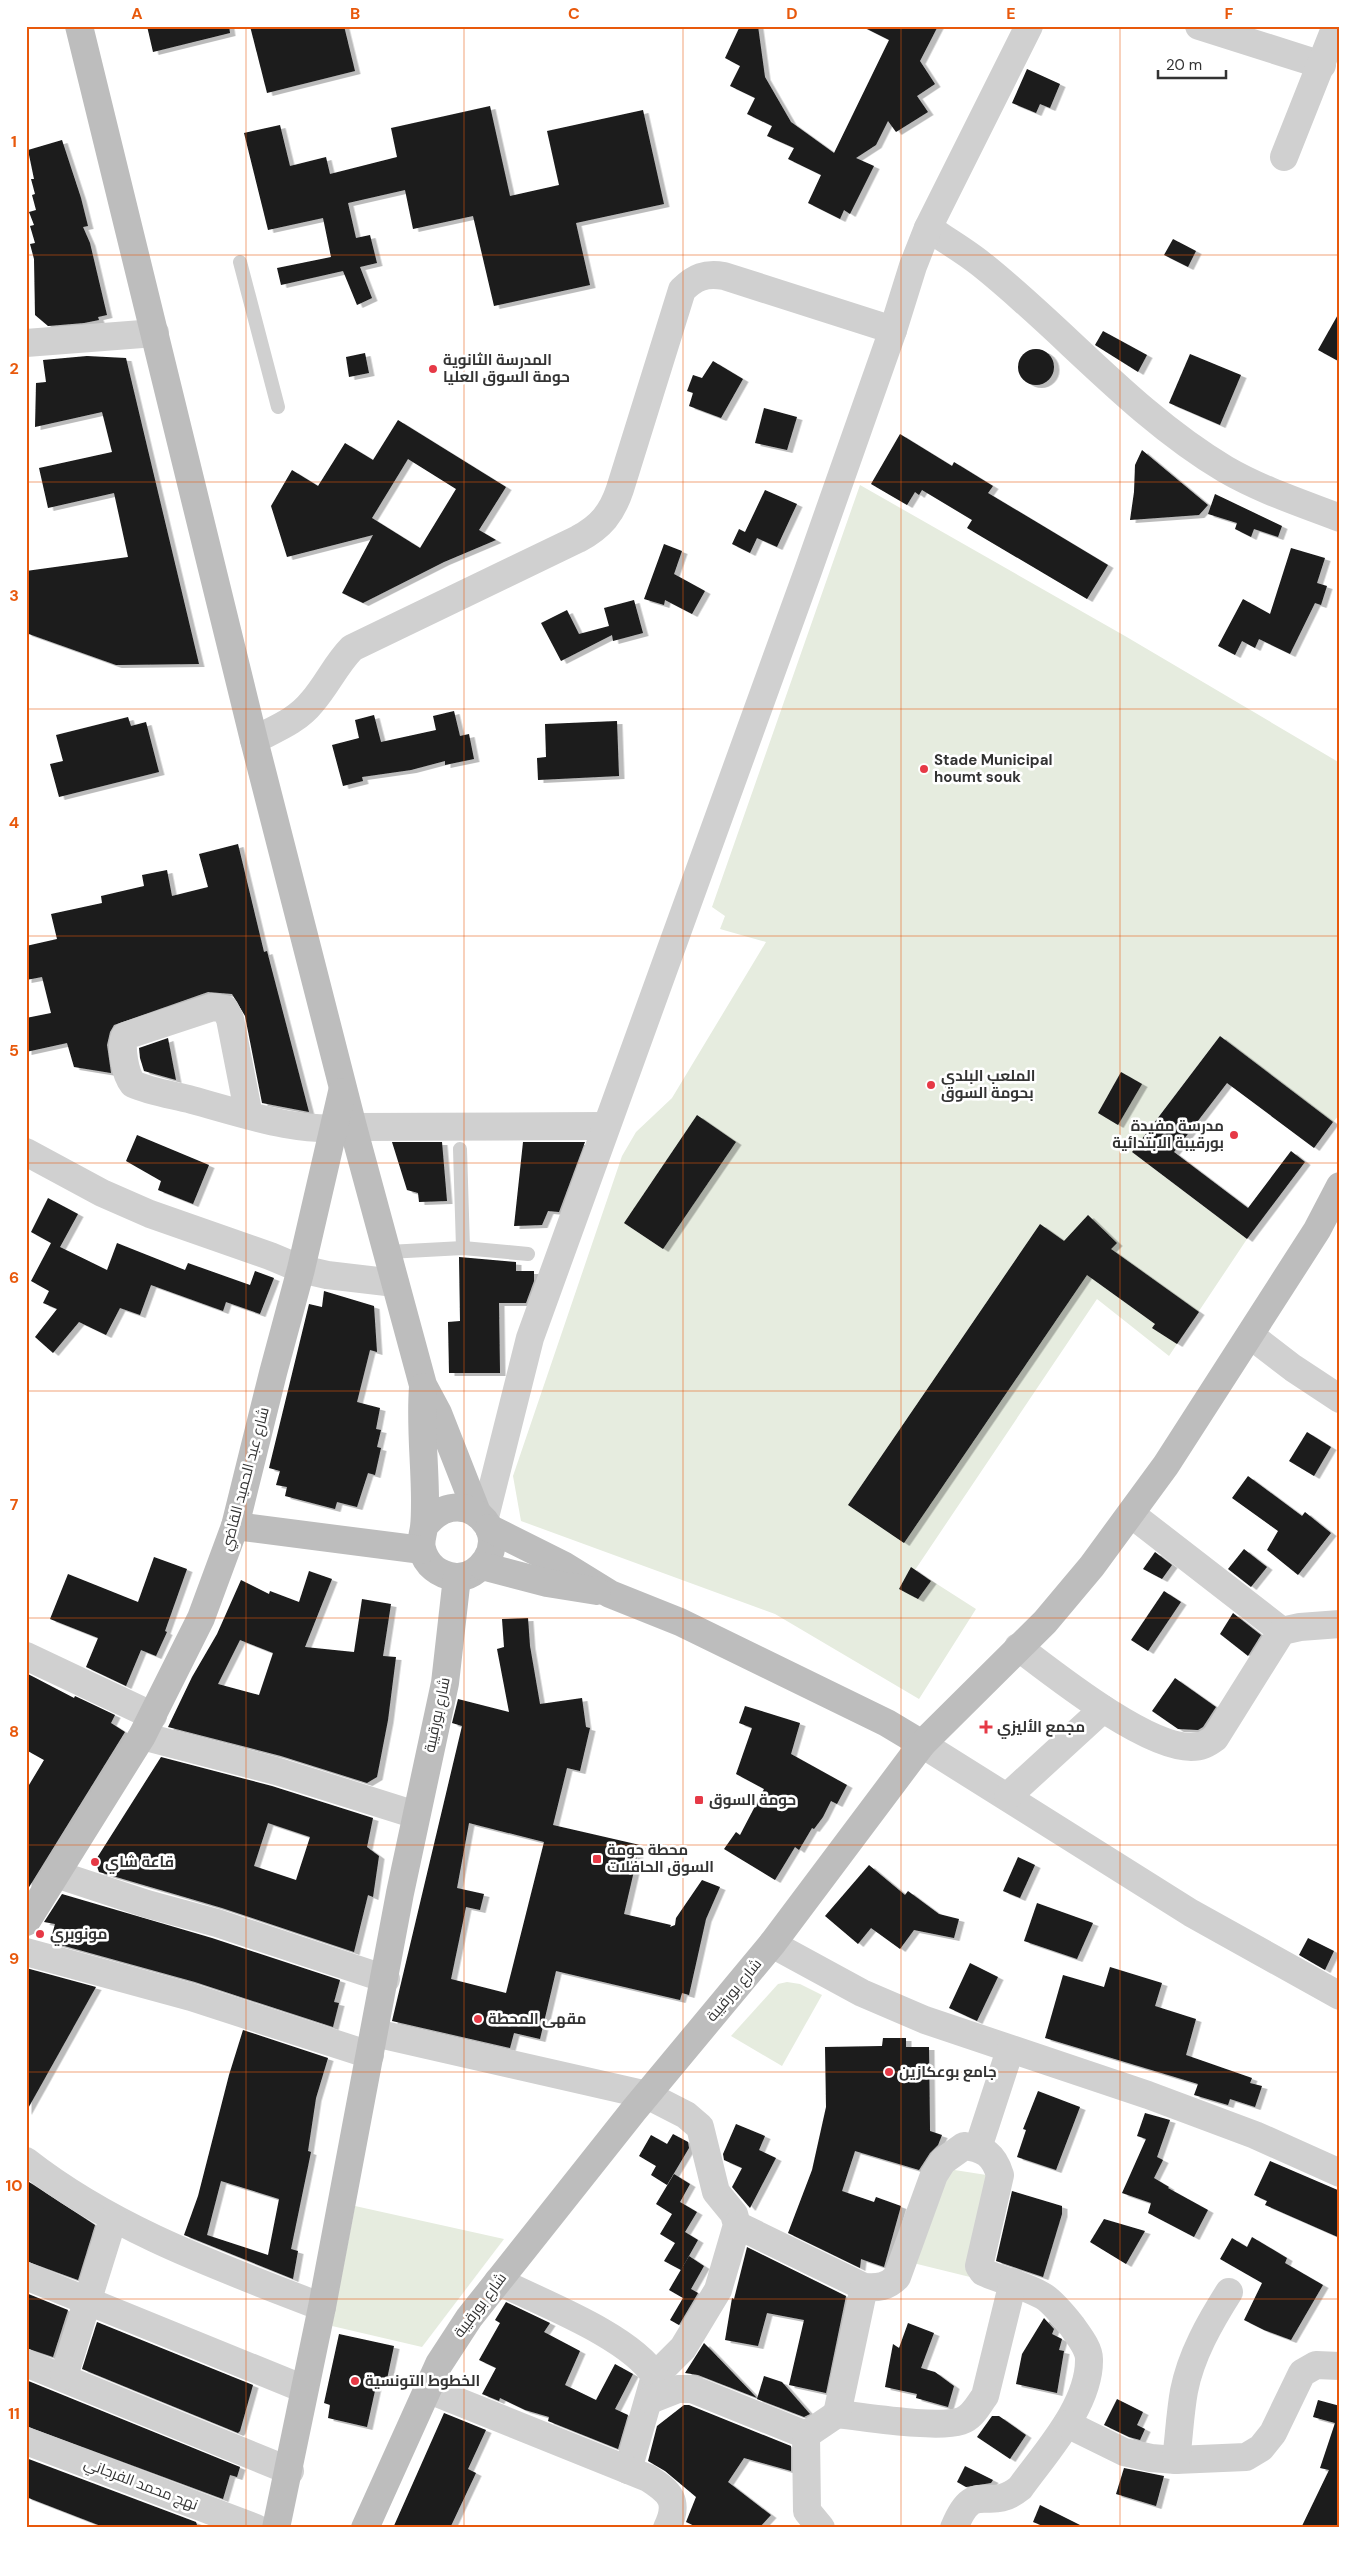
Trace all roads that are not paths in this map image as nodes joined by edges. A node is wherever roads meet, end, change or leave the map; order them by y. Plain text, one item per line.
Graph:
1 (79, 26) edge
2 (1029, 26) edge
3 (1199, 26) edge
4 (1336, 26) edge
5 (1322, 65) junction
6 (1284, 157) dead end
7 (928, 228) junction
8 (240, 262) dead end
9 (893, 330) junction
10 (155, 333) junction
11 (26, 343) edge
12 (278, 407) dead end
13 (1340, 518) edge
14 (254, 740) junction
15 (249, 1116) junction
16 (605, 1126) junction
17 (343, 1129) junction
18 (460, 1149) dead end
19 (26, 1152) edge
20 (1340, 1186) edge
21 (463, 1248) junction
22 (388, 1252) junction
23 (528, 1254) dead end
24 (301, 1270) junction
25 (395, 1283) junction
26 (1250, 1335) junction
27 (423, 1385) junction
28 (1340, 1399) edge
29 (1131, 1514) junction
30 (484, 1521) junction
31 (235, 1526) junction
32 (423, 1538) junction
33 (482, 1566) junction
34 (457, 1577) junction
35 (610, 1594) junction
36 (1340, 1624) edge
37 (1282, 1631) junction
38 (1018, 1647) junction
39 (26, 1656) edge
40 (1103, 1709) junction
41 (148, 1726) junction
42 (922, 1744) junction
43 (1008, 1796) junction
44 (416, 1816) junction
45 (56, 1874) junction
46 (26, 1922) edge
47 (772, 1944) junction
48 (26, 1952) edge
49 (386, 1979) junction
50 (1340, 1996) edge
51 (372, 2044) junction
52 (1010, 2050) junction
53 (647, 2095) junction
54 (978, 2148) junction
55 (26, 2161) edge
56 (1340, 2173) edge
57 (113, 2219) junction
58 (737, 2225) junction
59 (26, 2276) edge
60 (498, 2281) junction
61 (1013, 2282) junction
62 (864, 2286) junction
63 (1229, 2292) dead end
64 (89, 2299) junction
65 (322, 2307) junction
66 (26, 2363) edge
67 (1340, 2366) edge
68 (64, 2376) junction
69 (652, 2388) junction
70 (304, 2389) junction
71 (427, 2389) junction
72 (837, 2414) junction
73 (1067, 2424) junction
74 (806, 2435) junction
75 (26, 2441) edge
76 (1176, 2460) junction
77 (628, 2470) junction
78 (290, 2471) junction
79 (256, 2528) edge
80 (276, 2528) edge
81 (366, 2528) edge
82 (667, 2528) edge
83 (821, 2528) edge
84 (954, 2528) edge

1 - 10 main road
2 - 7 street
3 - 5 street
4 - 5 street
5 - 6 street
7 - 9 street
7 - 13 street
8 - 12 lane
9 - 14 street
9 - 16 street
10 - 11 street
10 - 14 main road
14 - 17 main road
15 - 15 street
15 - 17 street
16 - 17 street
16 - 30 street
17 - 22 main road
17 - 24 main road, شارع عبد الحميد القاضي
18 - 21 lane
19 - 24 street
20 - 26 main road, شارع بورقيبة
21 - 22 lane
21 - 23 lane
22 - 25 main road
24 - 25 street
24 - 31 main road, شارع عبد الحميد القاضي
25 - 27 main road
26 - 28 street
26 - 29 main road, شارع بورقيبة
27 - 30 main road
27 - 32 main road
29 - 37 street
29 - 38 main road, شارع بورقيبة
30 - 32 main road
30 - 33 main road
30 - 35 main road
31 - 32 main road
31 - 41 main road, شارع عبد الحميد القاضي
32 - 34 main road
33 - 34 main road
33 - 35 main road
34 - 44 main road, شارع بورقيبة
35 - 42 main road
36 - 37 street
37 - 40 street
38 - 40 street
38 - 42 main road, شارع بورقيبة
39 - 41 street
40 - 43 street
41 - 44 street
41 - 45 main road, شارع عبد الحميد القاضي
42 - 43 street
42 - 47 main road, شارع بورقيبة
43 - 50 street
44 - 49 main road, شارع بورقيبة
45 - 46 main road, شارع عبد الحميد القاضي
45 - 49 street
47 - 52 street
47 - 53 main road, شارع بورقيبة
48 - 51 street
49 - 51 main road, شارع بورقيبة
51 - 53 street
51 - 65 main road, شارع بورقيبة
52 - 54 street
52 - 56 street
53 - 58 street
53 - 60 main road, شارع بورقيبة
54 - 61 street
54 - 62 street
55 - 57 street
57 - 64 street
57 - 65 street
58 - 62 street
58 - 69 street
59 - 64 street
60 - 69 street
60 - 71 main road, شارع بورقيبة
61 - 72 street
61 - 73 street
62 - 72 street
63 - 76 street
64 - 68 street
64 - 70 street
65 - 70 main road, شارع بورقيبة
66 - 68 street
67 - 76 street
68 - 78 street
69 - 74 street
69 - 77 street
70 - 78 main road, شارع بورقيبة
71 - 77 street
71 - 81 main road, شارع بورقيبة
72 - 74 street
73 - 76 street
73 - 84 street
74 - 83 street
75 - 79 street, نهج محمد الفرجاني
77 - 82 street
78 - 80 main road, شارع بورقيبة

